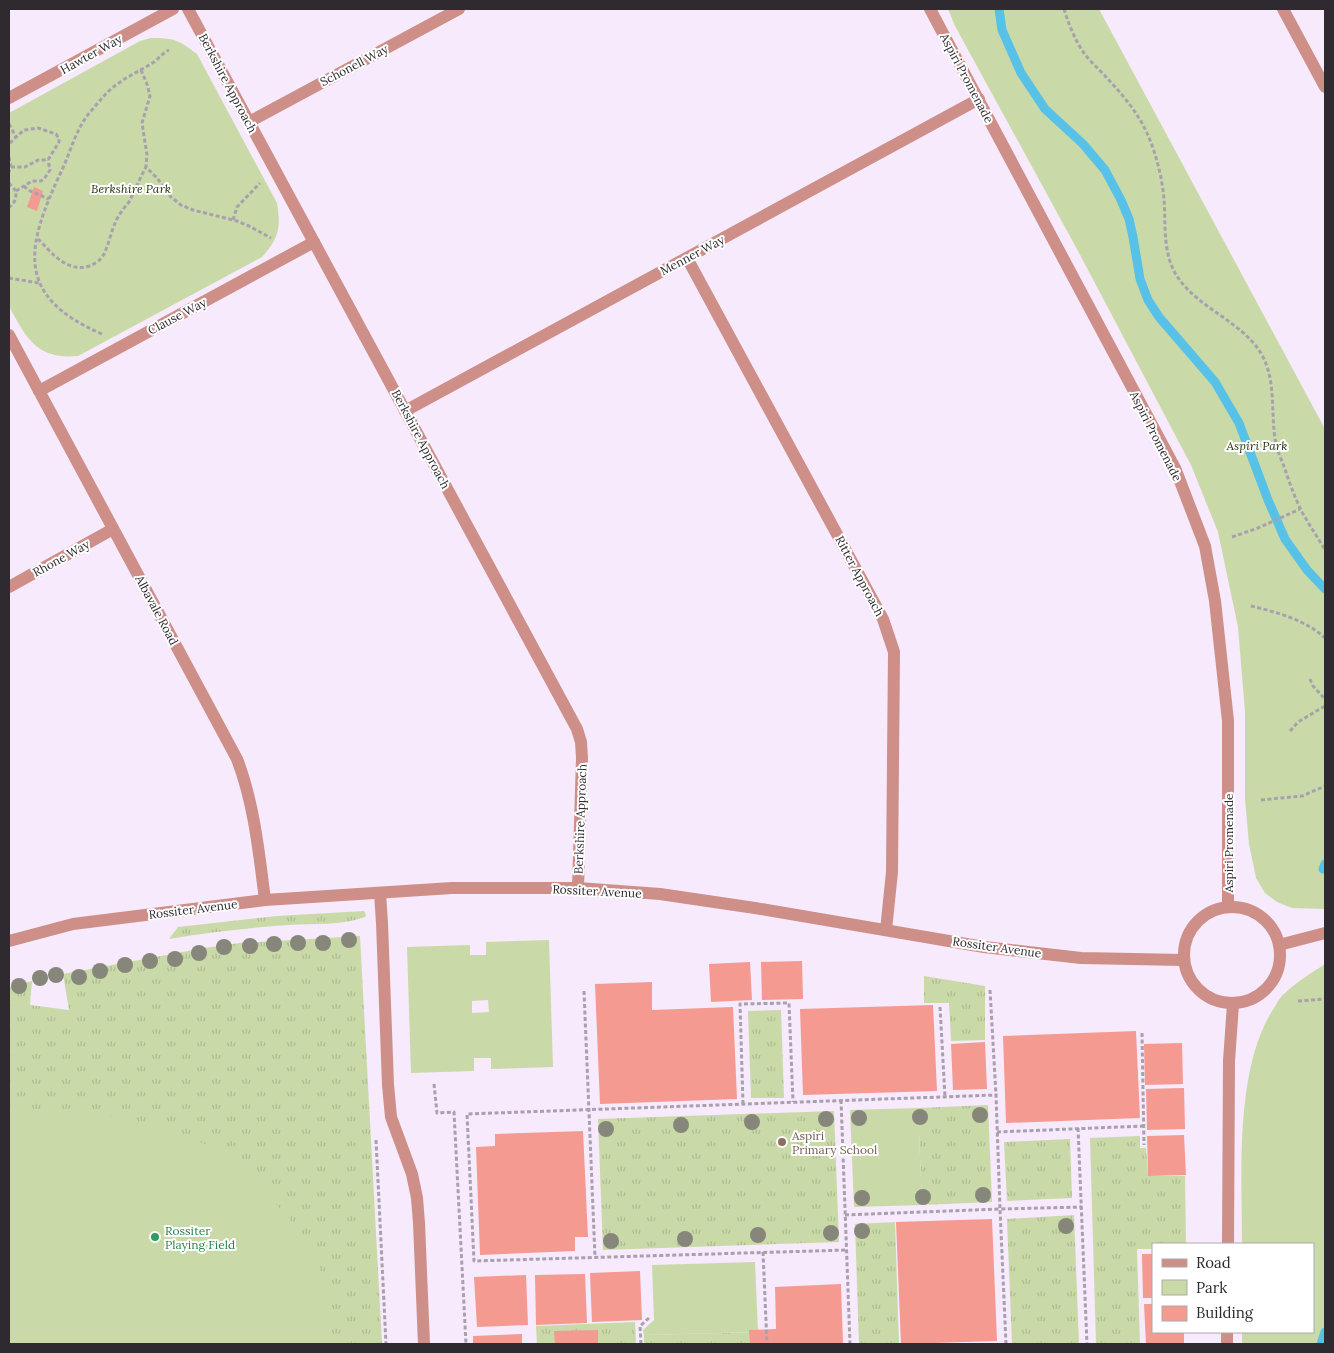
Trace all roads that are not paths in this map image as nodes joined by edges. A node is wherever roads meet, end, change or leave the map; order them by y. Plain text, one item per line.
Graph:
1 (173, 9) edge
2 (188, 9) edge
3 (460, 9) edge
4 (930, 9) edge
5 (1283, 9) edge
6 (1325, 87) edge
7 (9, 98) edge
8 (979, 99) junction
9 (249, 122) junction
10 (314, 242) junction
11 (687, 258) junction
12 (9, 335) edge
13 (39, 391) junction
14 (405, 411) junction
15 (113, 529) junction
16 (9, 587) edge
17 (578, 888) junction
18 (380, 893) junction
19 (265, 900) junction
20 (1228, 906) junction
21 (886, 930) junction
22 (1325, 934) edge
23 (9, 941) edge
24 (1279, 946) junction
25 (1184, 960) junction
26 (1233, 1004) junction
27 (1228, 1243) edge
28 (424, 1344) edge

1 - 7 street, Hawter Way
2 - 9 street, Berkshire Approach
3 - 9 street, Schonell Way
4 - 8 street, Aspiri Promenade
5 - 6 street
8 - 11 street, Menner Way
8 - 20 street, Aspiri Promenade
9 - 10 street, Berkshire Approach
10 - 13 street, Clause Way
10 - 14 street, Berkshire Approach
11 - 14 street, Menner Way
11 - 21 street, Ritter Approach
12 - 13 street, Albavale Road
13 - 15 street, Albavale Road
14 - 17 street, Berkshire Approach
15 - 16 street, Rhone Way
15 - 19 street, Albavale Road
17 - 18 street, Rossiter Avenue
17 - 21 street, Rossiter Avenue
18 - 19 street, Rossiter Avenue
18 - 28 street
19 - 23 street, Rossiter Avenue
20 - 24 street
20 - 25 street
21 - 25 street, Rossiter Avenue
22 - 24 street
24 - 26 street
25 - 26 street
26 - 27 street

